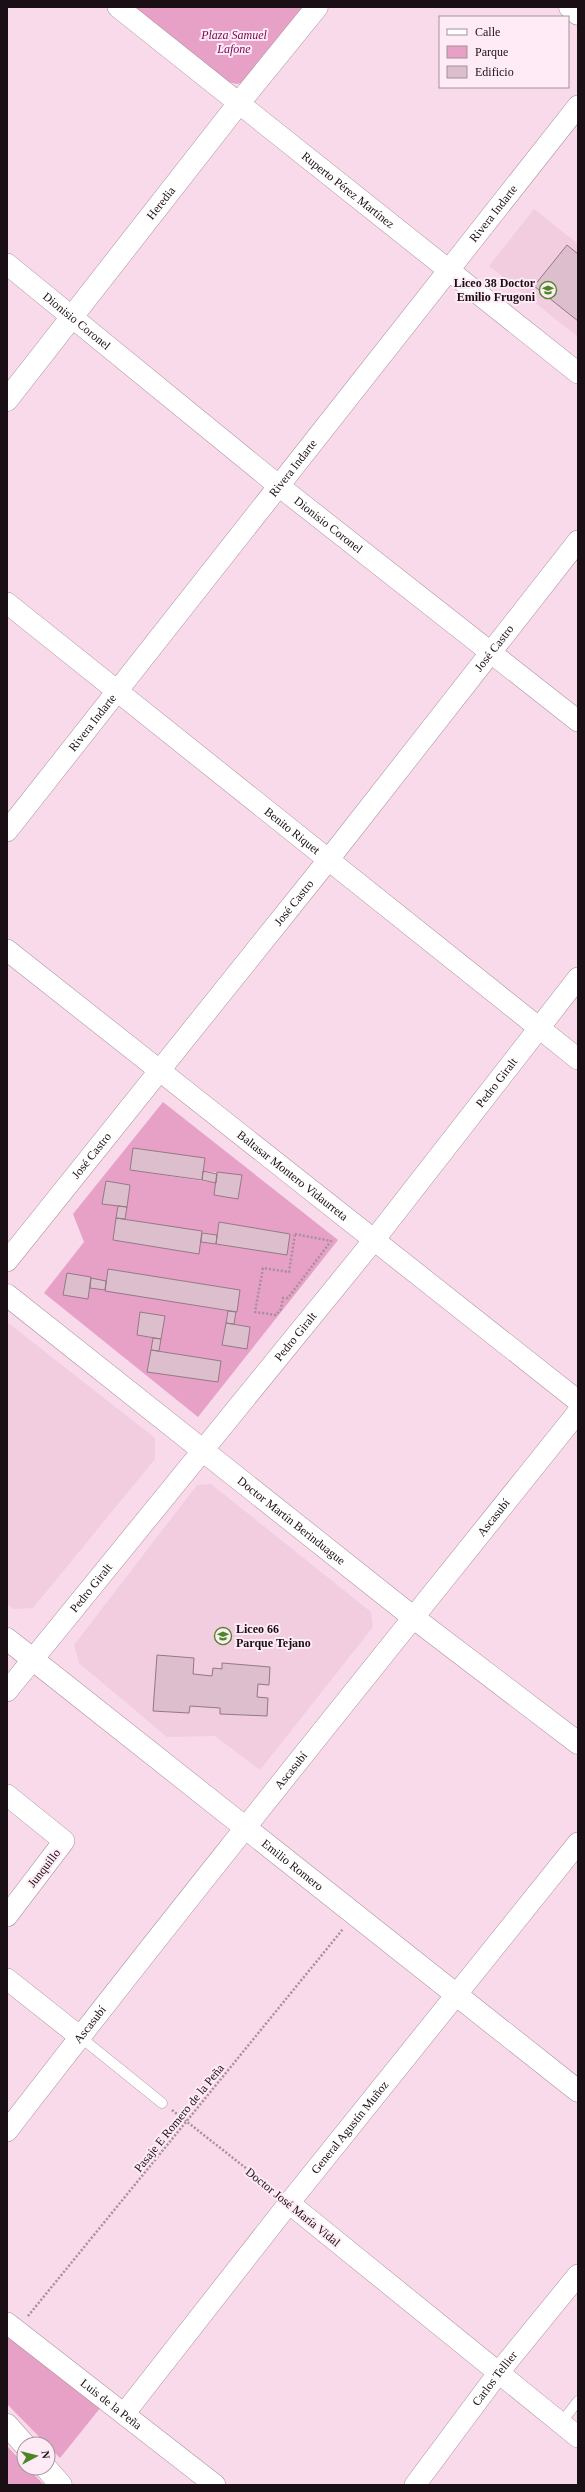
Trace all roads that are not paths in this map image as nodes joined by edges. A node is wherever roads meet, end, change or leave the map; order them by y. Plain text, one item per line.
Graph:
1 (118, 7) edge
2 (317, 7) edge
3 (570, 7) edge
4 (578, 14) edge
5 (239, 103) junction
6 (578, 106) edge
7 (7, 264) edge
8 (450, 270) junction
9 (72, 317) junction
10 (578, 373) edge
11 (7, 400) edge
12 (279, 486) junction
13 (578, 541) edge
14 (7, 603) edge
15 (490, 652) junction
16 (117, 691) junction
17 (578, 721) edge
18 (7, 831) edge
19 (329, 859) junction
20 (7, 950) edge
21 (578, 978) edge
22 (539, 1028) junction
23 (578, 1059) edge
24 (159, 1070) junction
25 (374, 1240) junction
26 (7, 1261) edge
27 (7, 1295) edge
28 (578, 1401) edge
29 (578, 1412) edge
30 (203, 1451) junction
31 (414, 1618) junction
32 (7, 1639) edge
33 (33, 1659) junction
34 (7, 1691) edge
35 (578, 1743) edge
36 (7, 1794) edge
37 (244, 1826) junction
38 (578, 1843) edge
39 (7, 1916) edge
40 (7, 1979) edge
41 (456, 1994) junction
42 (79, 2036) junction
43 (578, 2091) edge
44 (162, 2103) road end
45 (7, 2131) edge
46 (289, 2203) junction
47 (574, 2287) edge
48 (12, 2326) edge
49 (499, 2372) junction
50 (578, 2401) edge
51 (124, 2414) junction
52 (561, 2423) junction
53 (7, 2425) edge
54 (17, 2436) edge
55 (578, 2437) edge
56 (53, 2476) edge
57 (61, 2485) edge
58 (215, 2485) edge
59 (415, 2485) edge

1 - 5 street, Ruperto Pérez Martínez
2 - 5 main road, Heredia
3 - 4 main road
5 - 8 street, Ruperto Pérez Martínez
5 - 9 main road, Heredia
6 - 8 street, Rivera Indarte
7 - 9 street, Dionisio Coronel
8 - 10 street, Ruperto Pérez Martínez
8 - 12 street, Rivera Indarte
9 - 11 main road, Heredia
9 - 12 street, Dionisio Coronel
12 - 15 street, Dionisio Coronel
12 - 16 street, Rivera Indarte
13 - 15 street, José Castro
14 - 16 street, Benito Riquet
15 - 17 street, Dionisio Coronel
15 - 19 street, José Castro
16 - 18 street, Rivera Indarte
16 - 19 street, Benito Riquet
19 - 22 street, Benito Riquet
19 - 24 street, José Castro
20 - 24 street, Baltasar Montero Vidaurreta
21 - 22 street, Pedro Giralt
22 - 23 street, Benito Riquet
22 - 25 street, Pedro Giralt
24 - 25 street, Baltasar Montero Vidaurreta
24 - 26 street, José Castro
25 - 28 street, Baltasar Montero Vidaurreta
25 - 30 street, Pedro Giralt
27 - 30 main road, Doctor Martín Berinduague
29 - 31 street, Ascasubí
30 - 31 main road, Doctor Martín Berinduague
30 - 33 street, Pedro Giralt
31 - 35 main road, Doctor Martín Berinduague
31 - 37 street, Ascasubí
32 - 33 main road, Emilio Romero
33 - 34 street, Pedro Giralt
33 - 37 main road, Emilio Romero
36 - 39 street, Junquillo
37 - 41 main road, Emilio Romero
37 - 42 street, Ascasubí
38 - 41 street, General Agustín Muñoz
40 - 42 street
41 - 43 main road, Emilio Romero
41 - 46 street, General Agustín Muñoz
42 - 44 lane
42 - 45 street, Ascasubí
46 - 49 street, Doctor José María Vidal
46 - 51 street, General Agustín Muñoz
47 - 49 street, Carlos Tellier
48 - 51 street, Luis de la Peña
49 - 52 street, Doctor José María Vidal
49 - 59 street, Carlos Tellier
50 - 52 lane
51 - 58 street, Luis de la Peña
52 - 55 street, Doctor José María Vidal
53 - 54 main road
56 - 57 main road

